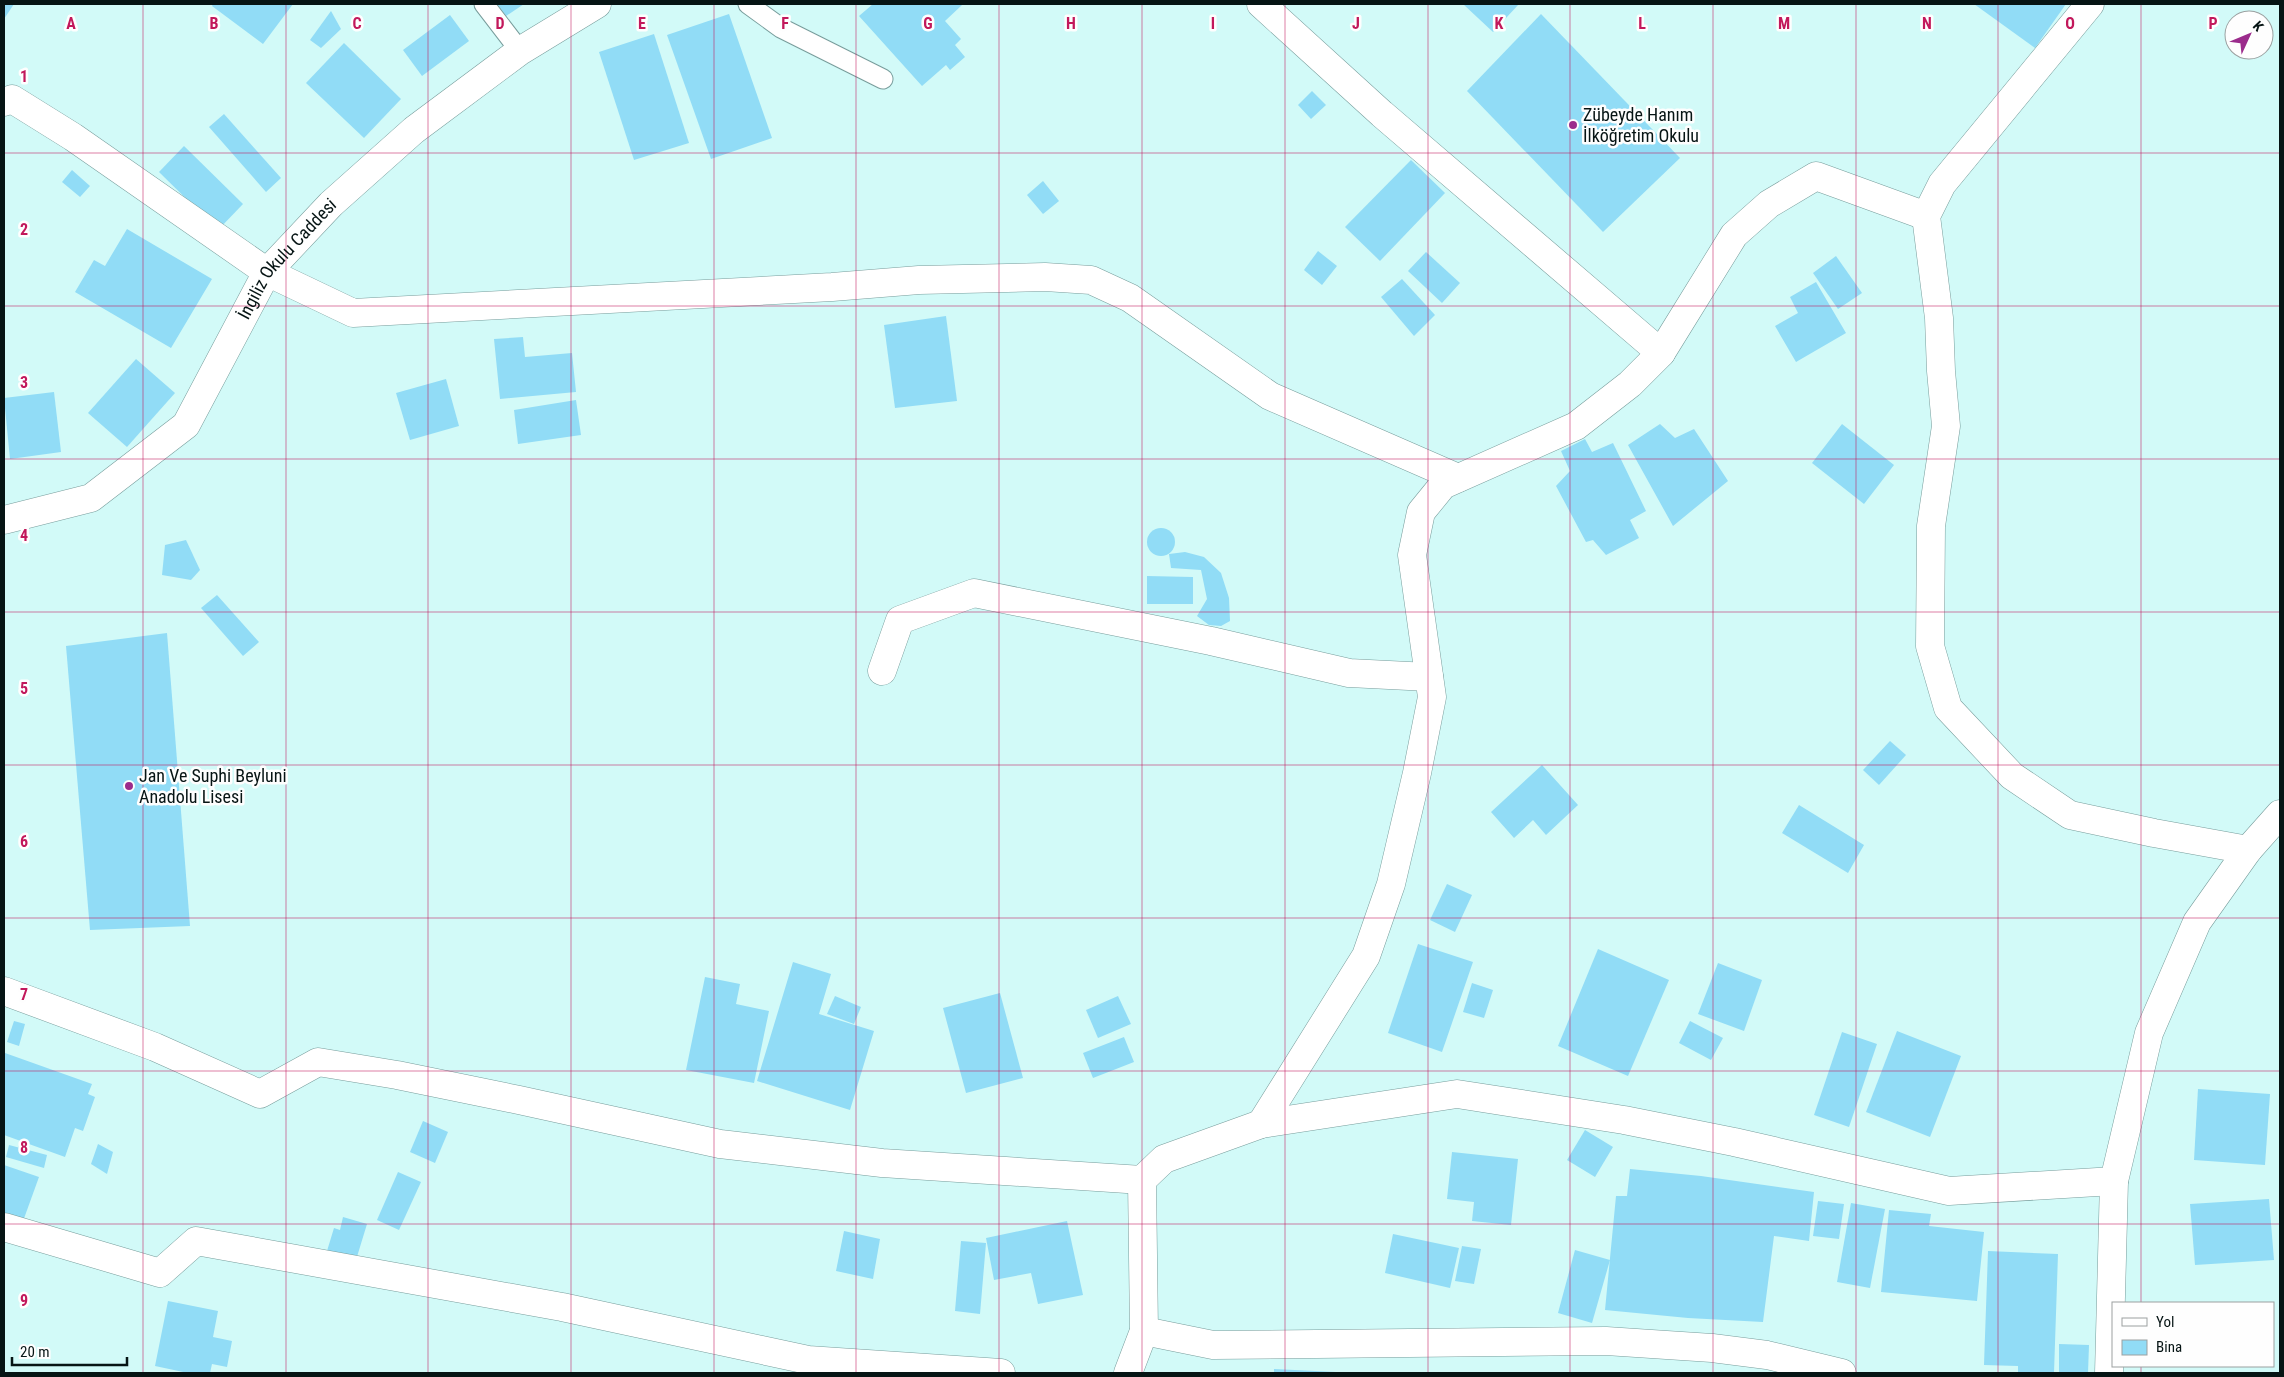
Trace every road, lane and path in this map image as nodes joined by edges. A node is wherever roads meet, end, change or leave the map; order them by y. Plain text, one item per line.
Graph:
1 (484, 4) edge
2 (597, 4) edge
3 (748, 4) edge
4 (1261, 4) edge
5 (2090, 4) edge
6 (520, 51) junction
7 (883, 79) dead end
8 (4, 102) edge
9 (1926, 216) junction
10 (267, 272) junction
11 (1660, 353) junction
12 (1458, 478) junction
13 (4, 520) edge
14 (882, 671) dead end
15 (1429, 677) junction
16 (2280, 814) edge
17 (2248, 850) junction
18 (4, 991) edge
19 (1261, 1124) junction
20 (1142, 1180) junction
21 (2114, 1181) junction
22 (4, 1227) edge
23 (1144, 1331) junction
24 (1001, 1373) edge
25 (1128, 1373) edge
26 (1842, 1373) edge
27 (2109, 1373) edge

1 - 6 lane
2 - 6 street, İngiliz Okulu Caddesi
3 - 7 lane
4 - 11 street
5 - 9 street
6 - 10 street, İngiliz Okulu Caddesi
8 - 10 street
9 - 11 street
9 - 17 street
10 - 12 street
10 - 13 street, İngiliz Okulu Caddesi
11 - 12 street
12 - 15 street
14 - 15 street
15 - 19 street
16 - 17 street
17 - 21 street
18 - 20 street
19 - 20 street
19 - 21 street
20 - 23 street
21 - 27 street
22 - 24 street
23 - 25 street
23 - 26 street

